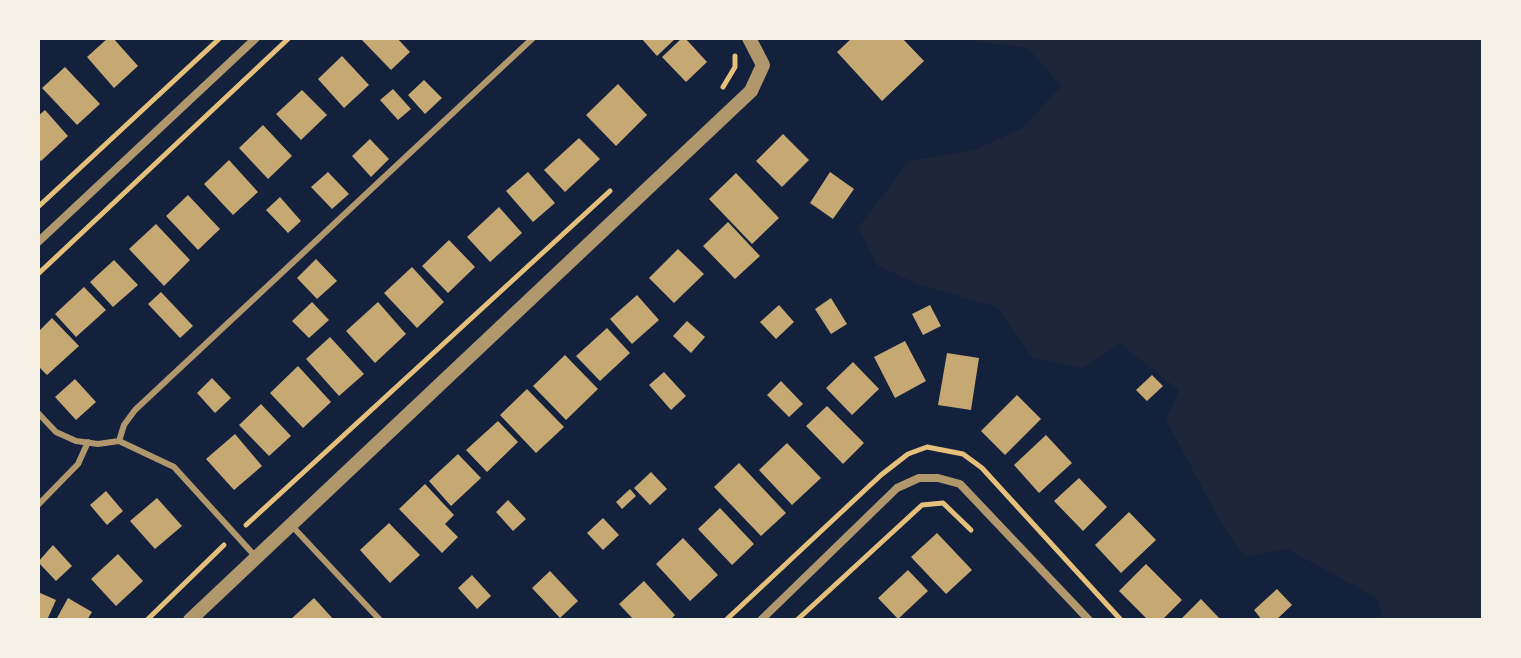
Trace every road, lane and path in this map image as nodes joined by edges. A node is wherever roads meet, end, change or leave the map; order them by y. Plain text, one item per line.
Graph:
1 (220, 38) edge
2 (256, 38) edge
3 (289, 38) edge
4 (533, 38) edge
5 (749, 38) edge
6 (730, 45) dead end
7 (722, 90) dead end
8 (617, 185) dead end
9 (38, 207) edge
10 (38, 242) edge
11 (38, 274) edge
12 (38, 413) edge
13 (119, 441) junction
14 (88, 442) junction
15 (38, 505) edge
16 (290, 524) junction
17 (971, 530) dead end
18 (235, 534) junction
19 (255, 556) junction
20 (147, 620) edge
21 (190, 620) edge
22 (380, 620) edge
23 (726, 620) edge
24 (761, 620) edge
25 (797, 620) edge
26 (1089, 620) edge
27 (1121, 620) edge

1 - 9 path
2 - 10 street
3 - 11 path
4 - 13 lane
5 - 16 street
6 - 7 path
8 - 18 path
12 - 14 lane
13 - 14 lane
13 - 18 lane
14 - 15 lane
16 - 19 street
16 - 22 lane
17 - 25 path
18 - 19 lane
18 - 20 path
19 - 21 street
23 - 27 path
24 - 26 street

